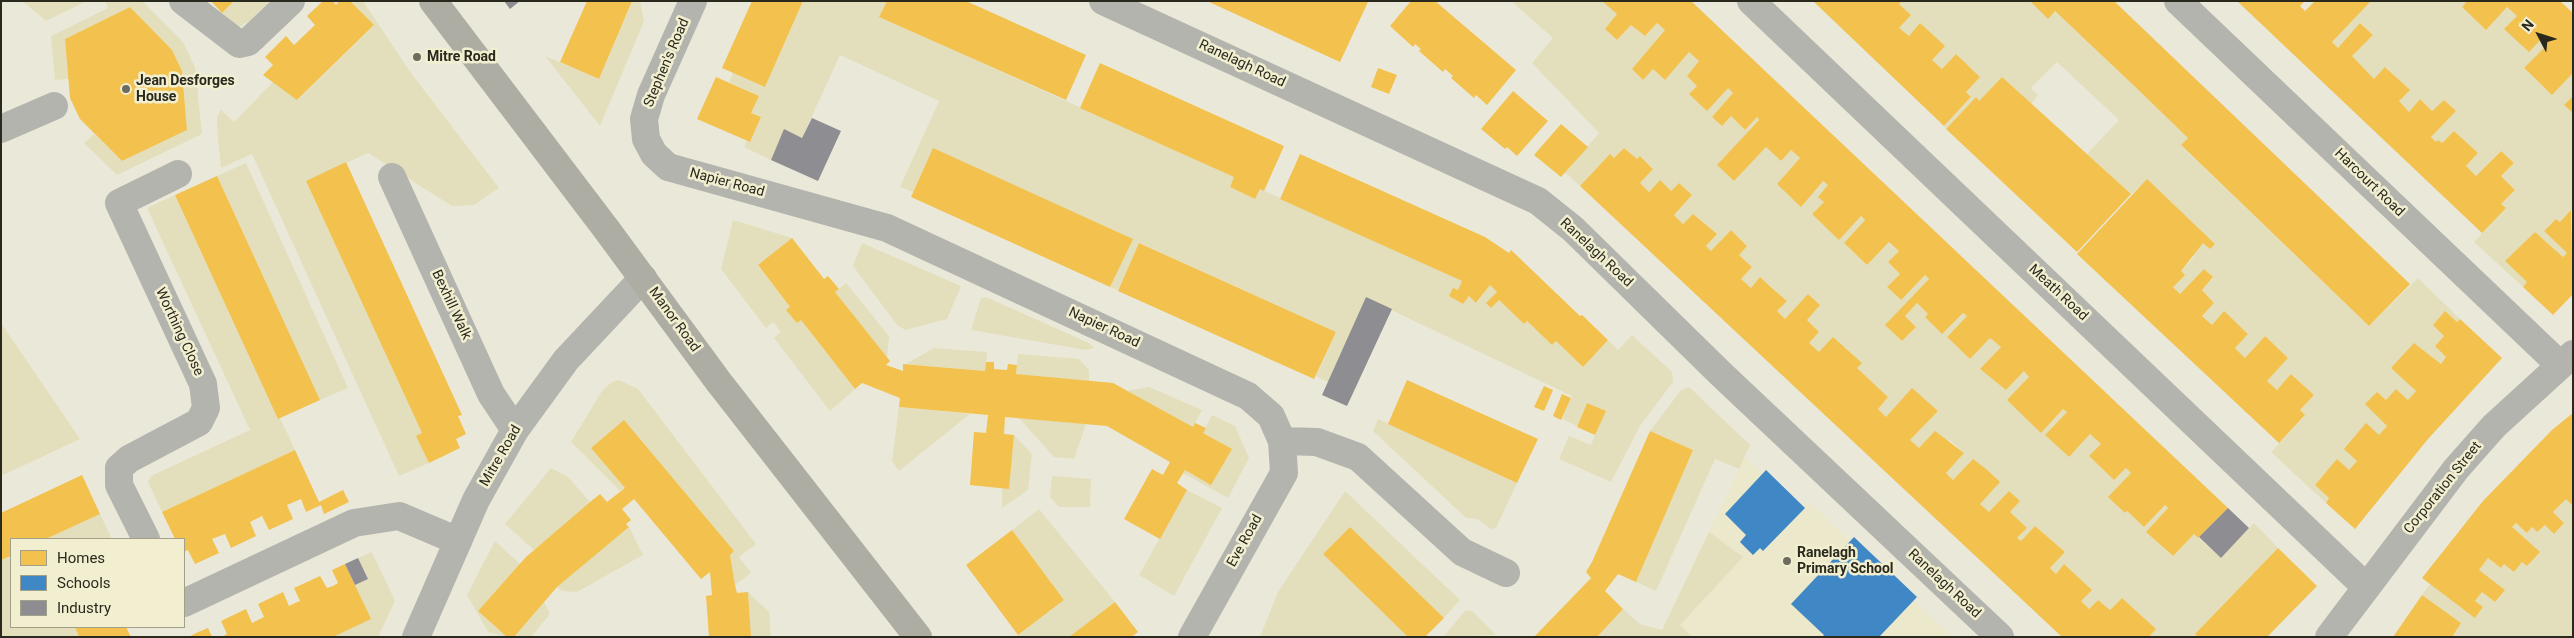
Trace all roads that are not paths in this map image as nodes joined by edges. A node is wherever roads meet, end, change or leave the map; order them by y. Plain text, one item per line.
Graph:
1 (183, 1) edge
2 (291, 1) edge
3 (433, 1) edge
4 (693, 1) edge
5 (1103, 1) edge
6 (1751, 1) edge
7 (2178, 1) edge
8 (54, 106) dead end
9 (1, 128) edge
10 (654, 154) joint
11 (178, 174) dead end
12 (392, 177) dead end
13 (643, 278) junction
14 (2566, 359) edge
15 (516, 430) junction
16 (1282, 441) junction
17 (146, 538) edge
18 (458, 541) junction
19 (1506, 573) dead end
20 (2365, 586) junction
21 (185, 603) edge
22 (416, 637) edge
23 (918, 637) edge
24 (1192, 637) edge
25 (2000, 637) edge
26 (2329, 637) edge

1 - 2 street
3 - 13 main road, Manor Road
4 - 10 street, Stephen's Road
5 - 25 street, Ranelagh Road
6 - 20 street, Meath Road
7 - 14 street, Harcourt Road
8 - 9 street
10 - 16 street, Napier Road
11 - 17 street, Worthing Close
12 - 15 street, Bexhill Walk
13 - 15 street, Mitre Road
13 - 23 main road, Manor Road
14 - 20 street, Corporation Street
15 - 18 street, Mitre Road
16 - 19 street
16 - 24 street, Eve Road
18 - 21 street
18 - 22 street, Mitre Road
20 - 26 street, Corporation Street

